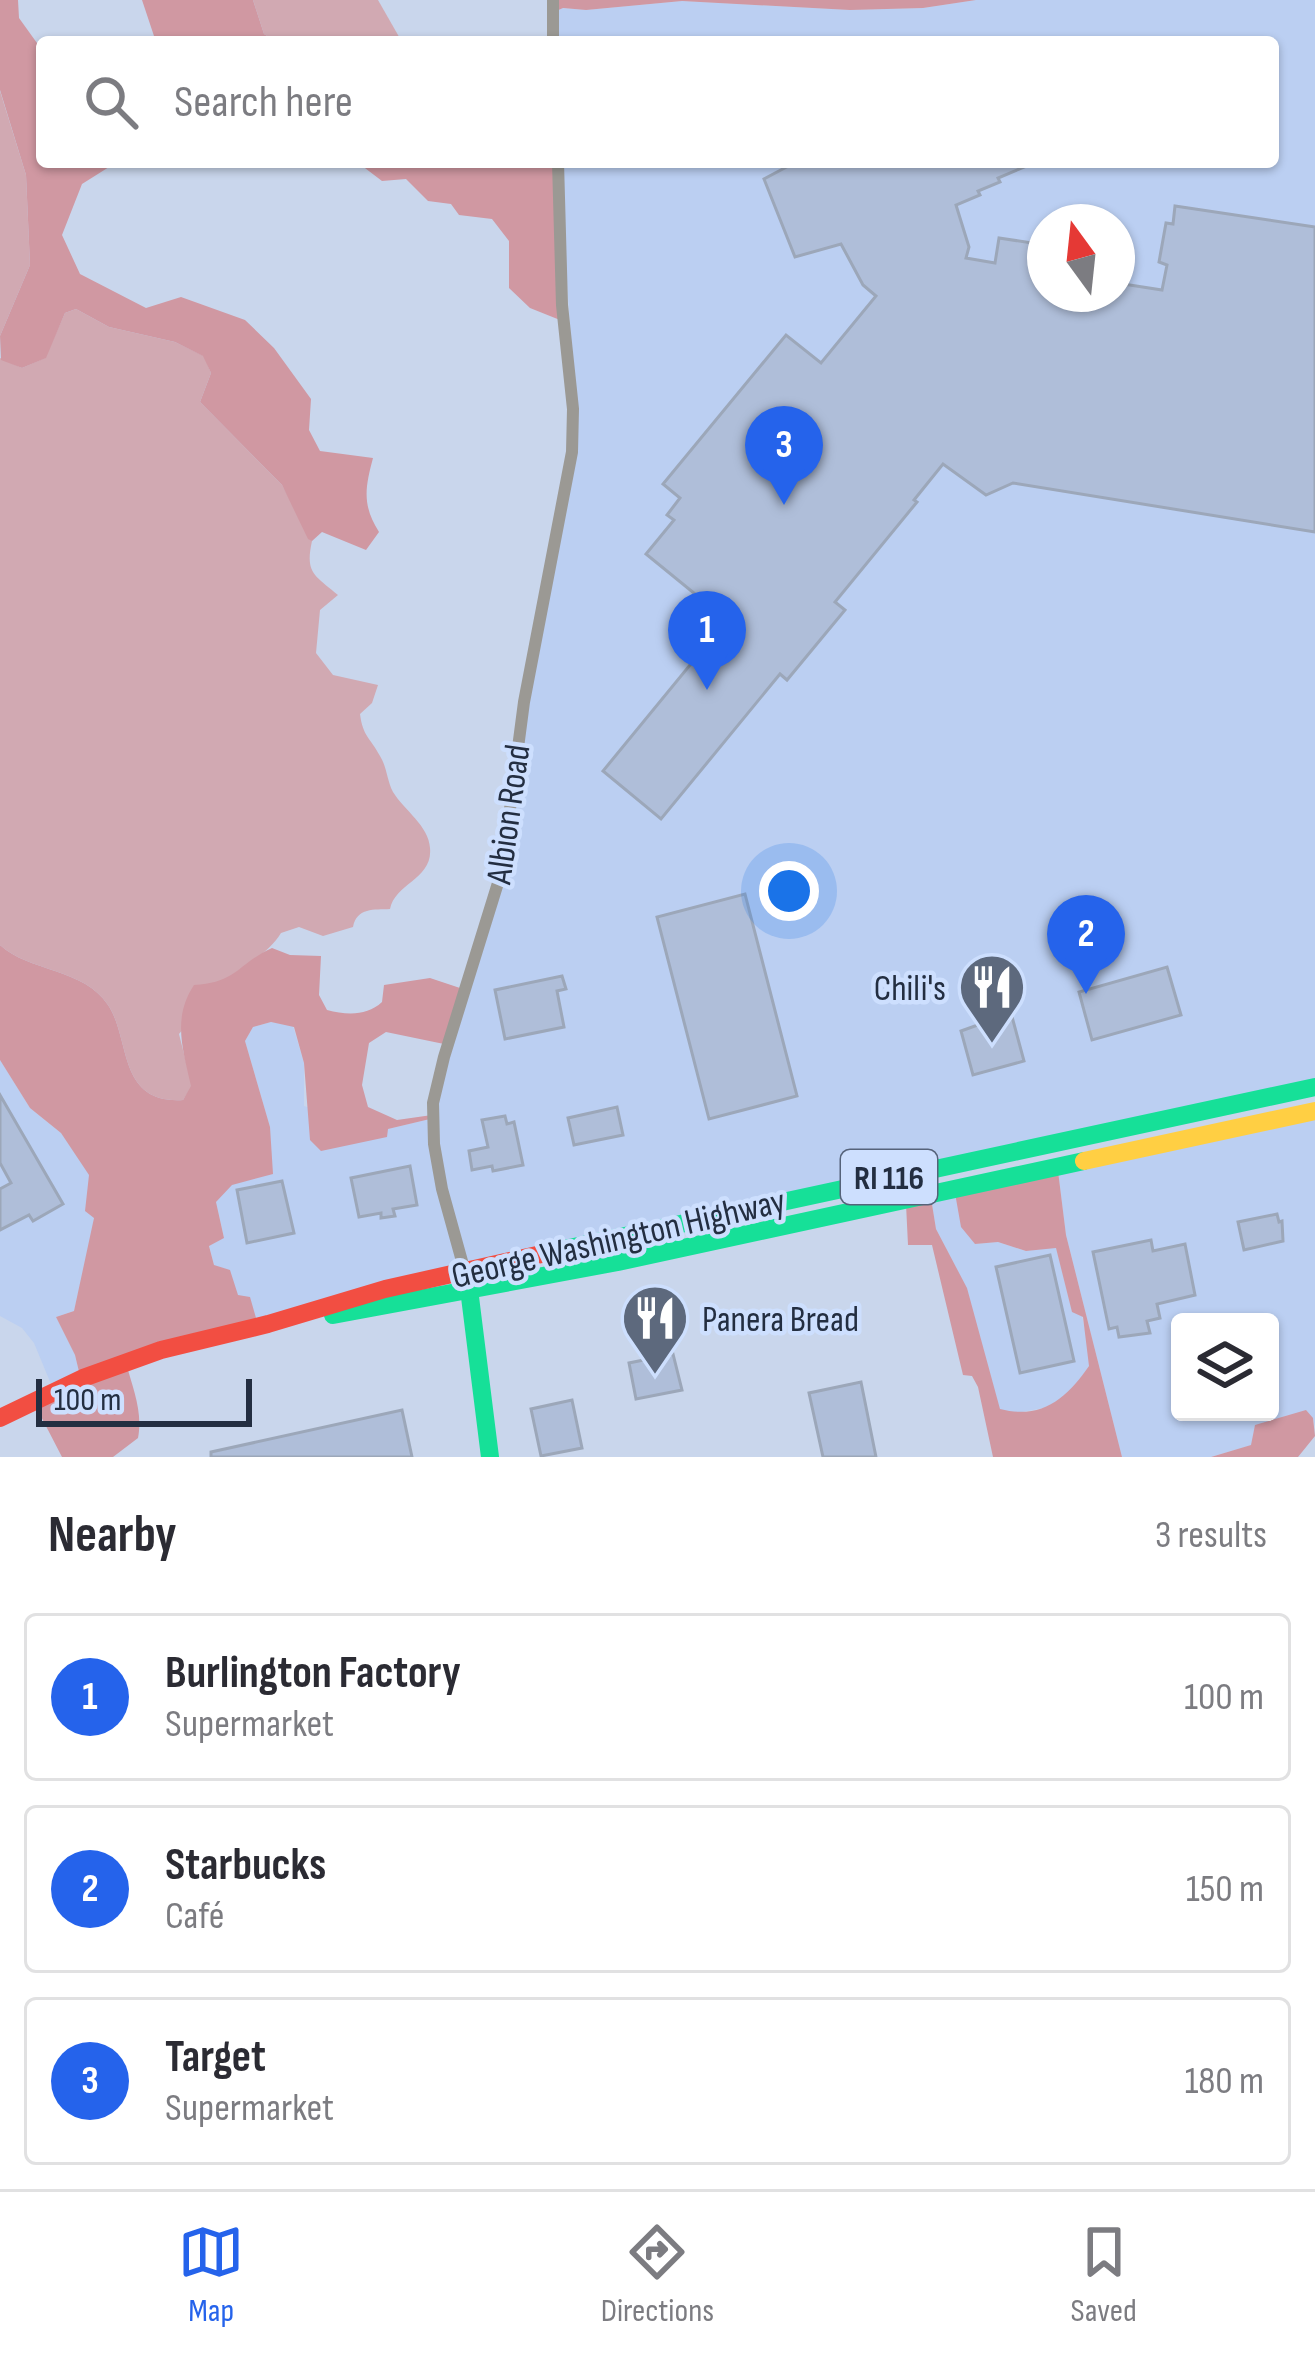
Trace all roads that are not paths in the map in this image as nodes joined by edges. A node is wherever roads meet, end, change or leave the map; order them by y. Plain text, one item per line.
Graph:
1 (553, 0) edge
2 (553, 36) edge
3 (558, 168) edge
4 (1315, 1087) edge
5 (1315, 1111) edge
6 (467, 1281) junction
7 (0, 1418) edge
8 (490, 1457) edge

1 - 2 street
3 - 6 street, Albion Road
4 - 6 main road, George Washington Highway / RI 116
5 - 6 main road, George Washington Highway / RI 116
6 - 7 main road, George Washington Highway / RI 116
6 - 8 main road, Albion Road

